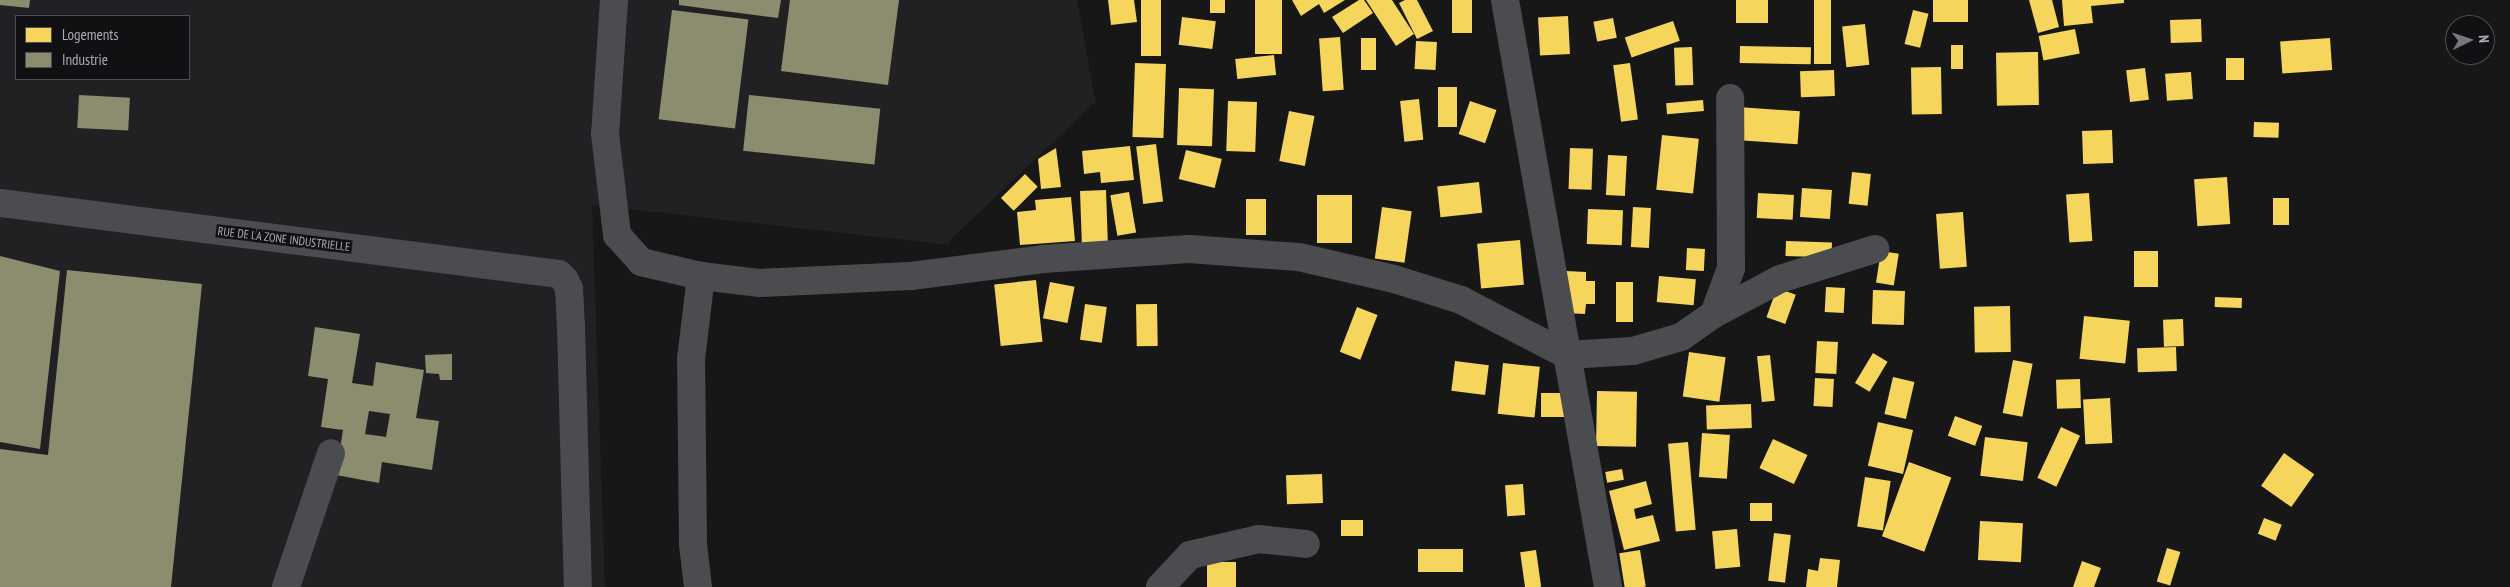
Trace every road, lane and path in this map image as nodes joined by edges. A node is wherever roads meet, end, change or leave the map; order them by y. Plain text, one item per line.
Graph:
1 (614, 0) edge
2 (1505, 0) edge
3 (1730, 98) dead end
4 (0, 204) edge
5 (1875, 249) dead end
6 (700, 276) junction
7 (1714, 314) junction
8 (1567, 355) junction
9 (331, 453) dead end
10 (1306, 544) dead end
11 (286, 587) edge
12 (578, 587) edge
13 (698, 587) edge
14 (1160, 587) edge
15 (1608, 587) edge

1 - 6 street
2 - 8 street
3 - 7 street
4 - 12 street, RUE DE LA ZONE INDUSTRIELLE
5 - 7 street
6 - 8 street
6 - 13 street
7 - 8 street
8 - 15 street
9 - 11 street
10 - 14 street

